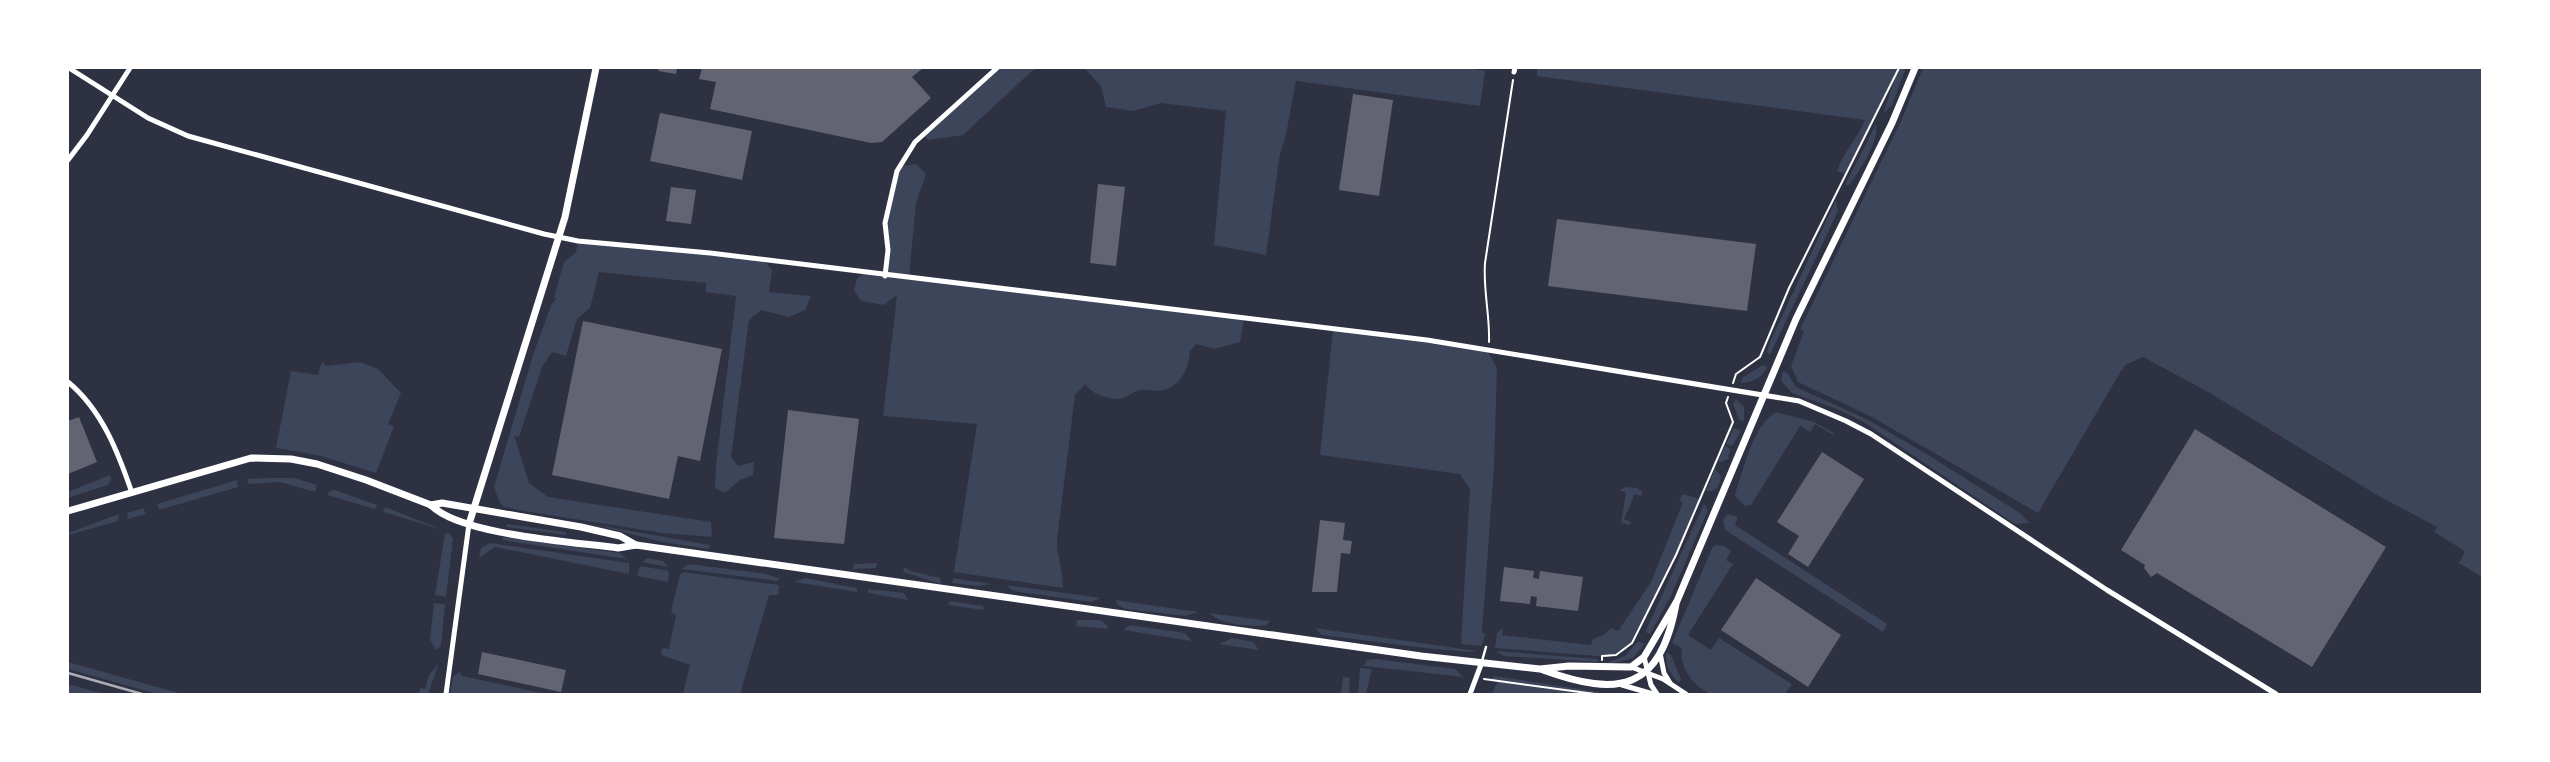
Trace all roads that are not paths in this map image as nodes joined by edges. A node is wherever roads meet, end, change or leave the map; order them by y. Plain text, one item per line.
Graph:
1 (69, 68) edge
2 (130, 68) edge
3 (596, 68) edge
4 (997, 68) edge
5 (1915, 68) edge
6 (113, 96) junction
7 (68, 160) edge
8 (558, 237) junction
9 (885, 276) junction
10 (68, 382) edge
11 (1765, 394) junction
12 (132, 493) junction
13 (431, 505) junction
14 (472, 508) junction
15 (68, 511) edge
16 (469, 524) junction
17 (636, 545) junction
18 (1677, 601) junction
19 (1486, 647) dead end
20 (1660, 653) junction
21 (1644, 657) junction
22 (1482, 662) junction
23 (1631, 667) junction
24 (1540, 669) junction
25 (1646, 673) junction
26 (1671, 684) junction
27 (1622, 685) junction
28 (446, 694) edge
29 (1470, 694) edge
30 (1652, 694) edge
31 (1657, 694) edge
32 (1686, 694) edge
33 (2276, 694) edge

1 - 6 street
2 - 6 street
3 - 8 street
4 - 9 street
5 - 11 street
6 - 7 street
6 - 8 street
8 - 9 street
8 - 14 street
9 - 11 street
10 - 12 street
11 - 18 street
11 - 33 street
12 - 13 street
12 - 15 street
13 - 14 street
13 - 16 street
14 - 16 street
14 - 17 street
16 - 17 street
16 - 28 street
17 - 22 street
18 - 20 street
18 - 21 street
19 - 22 lane
20 - 25 street
20 - 26 street
21 - 23 street
21 - 25 street
22 - 24 street
22 - 29 street
23 - 24 street
23 - 25 street
24 - 27 street
25 - 26 street
25 - 27 street
25 - 31 street
26 - 32 street
27 - 30 street

